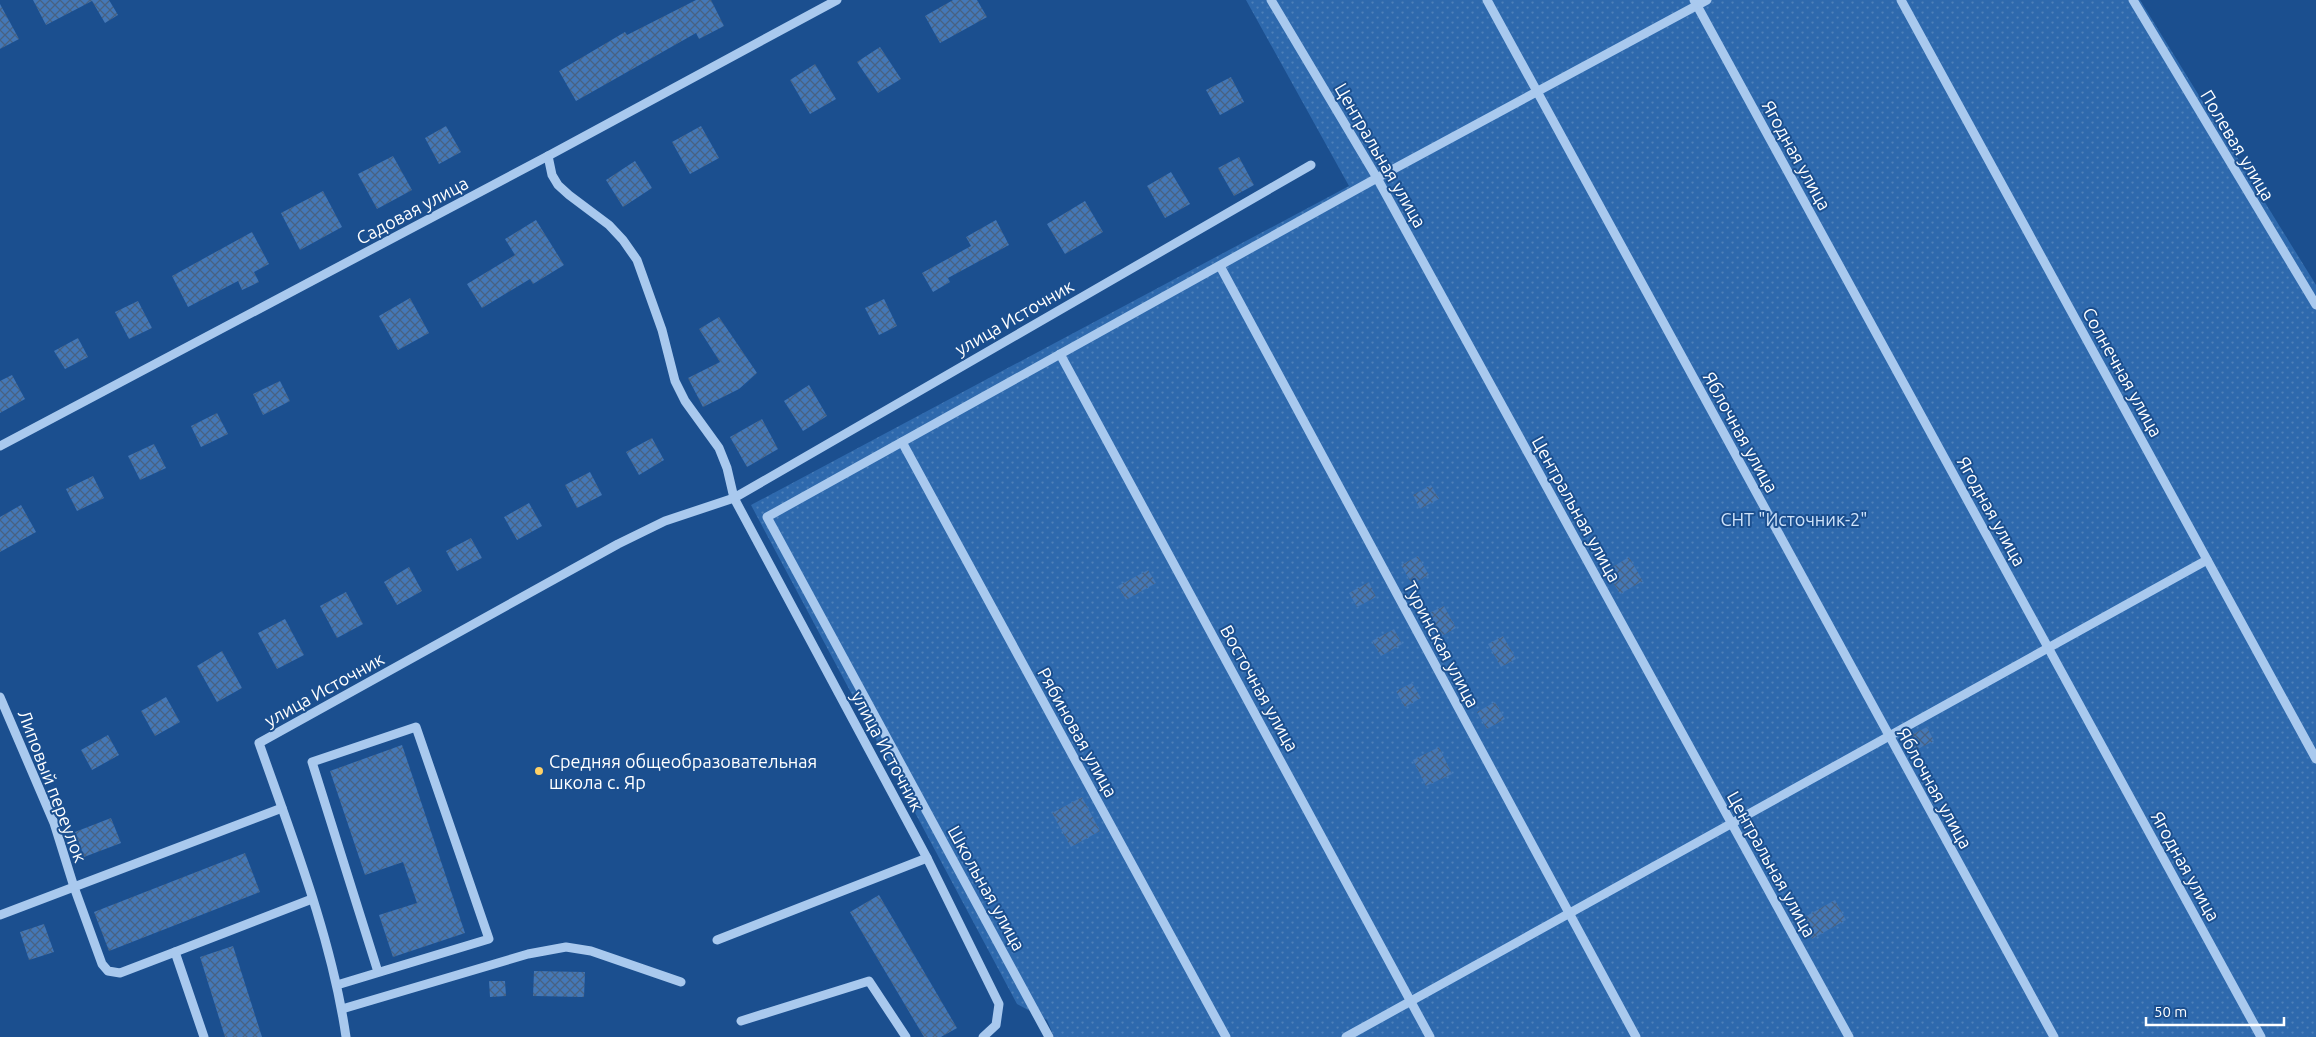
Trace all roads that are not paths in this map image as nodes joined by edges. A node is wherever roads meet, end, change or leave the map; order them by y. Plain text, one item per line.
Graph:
1 (837, 0) edge
2 (1271, 0) edge
3 (1487, 0) edge
4 (1707, 0) edge
5 (1901, 0) edge
6 (2133, 0) edge
7 (1695, 3) edge
8 (1538, 93) junction
9 (548, 156) junction
10 (1311, 165) dead end
11 (1377, 178) junction
12 (1220, 266) junction
13 (2316, 305) edge
14 (1060, 354) junction
15 (902, 442) junction
16 (0, 446) edge
17 (734, 498) junction
18 (2207, 560) junction
19 (2048, 648) junction
20 (0, 697) edge
21 (1888, 736) junction
22 (2316, 759) edge
23 (282, 808) junction
24 (1730, 823) junction
25 (927, 858) junction
26 (74, 887) junction
27 (312, 899) junction
28 (1568, 913) junction
29 (0, 914) edge
30 (717, 940) dead end
31 (175, 952) junction
32 (378, 972) junction
33 (681, 982) dead end
34 (337, 985) junction
35 (1411, 1001) junction
36 (342, 1009) junction
37 (741, 1021) dead end
38 (204, 1037) edge
39 (346, 1037) edge
40 (906, 1037) edge
41 (982, 1037) edge
42 (1049, 1037) edge
43 (1226, 1037) edge
44 (1346, 1037) edge
45 (1430, 1037) edge
46 (1636, 1037) edge
47 (1849, 1037) edge
48 (2054, 1037) edge
49 (2261, 1037) edge

1 - 9 street, Садовая улица
2 - 11 street, Центральная улица
3 - 8 street, Яблочная улица
4 - 7 street
5 - 18 street, Солнечная улица
6 - 13 street, Полевая улица
7 - 8 street
7 - 19 street, Ягодная улица
8 - 11 street
8 - 21 street, Яблочная улица
9 - 16 street, Садовая улица
9 - 17 street
10 - 17 street, улица Источник
11 - 12 street
11 - 24 street, Центральная улица
12 - 14 street
12 - 28 street, Туринская улица
14 - 15 street
14 - 35 street, Восточная улица
15 - 42 street, Школьная улица
15 - 43 street, Рябиновая улица
17 - 23 street, улица Источник
17 - 25 street, улица Источник
18 - 19 street
18 - 22 street, Солнечная улица
19 - 21 street
19 - 49 street, Ягодная улица
20 - 26 street, Липовый переулок
21 - 24 street
21 - 48 street, Яблочная улица
23 - 26 street
23 - 27 street
24 - 28 street
24 - 47 street, Центральная улица
25 - 30 street
25 - 41 street, улица Источник
26 - 29 street
26 - 31 street, Липовый переулок
27 - 31 street
27 - 34 street
28 - 35 street
28 - 46 street, Туринская улица
31 - 38 street
32 - 32 street
32 - 34 street
33 - 36 street
34 - 36 street
35 - 44 street
35 - 45 street, Восточная улица
36 - 39 street
37 - 40 street

